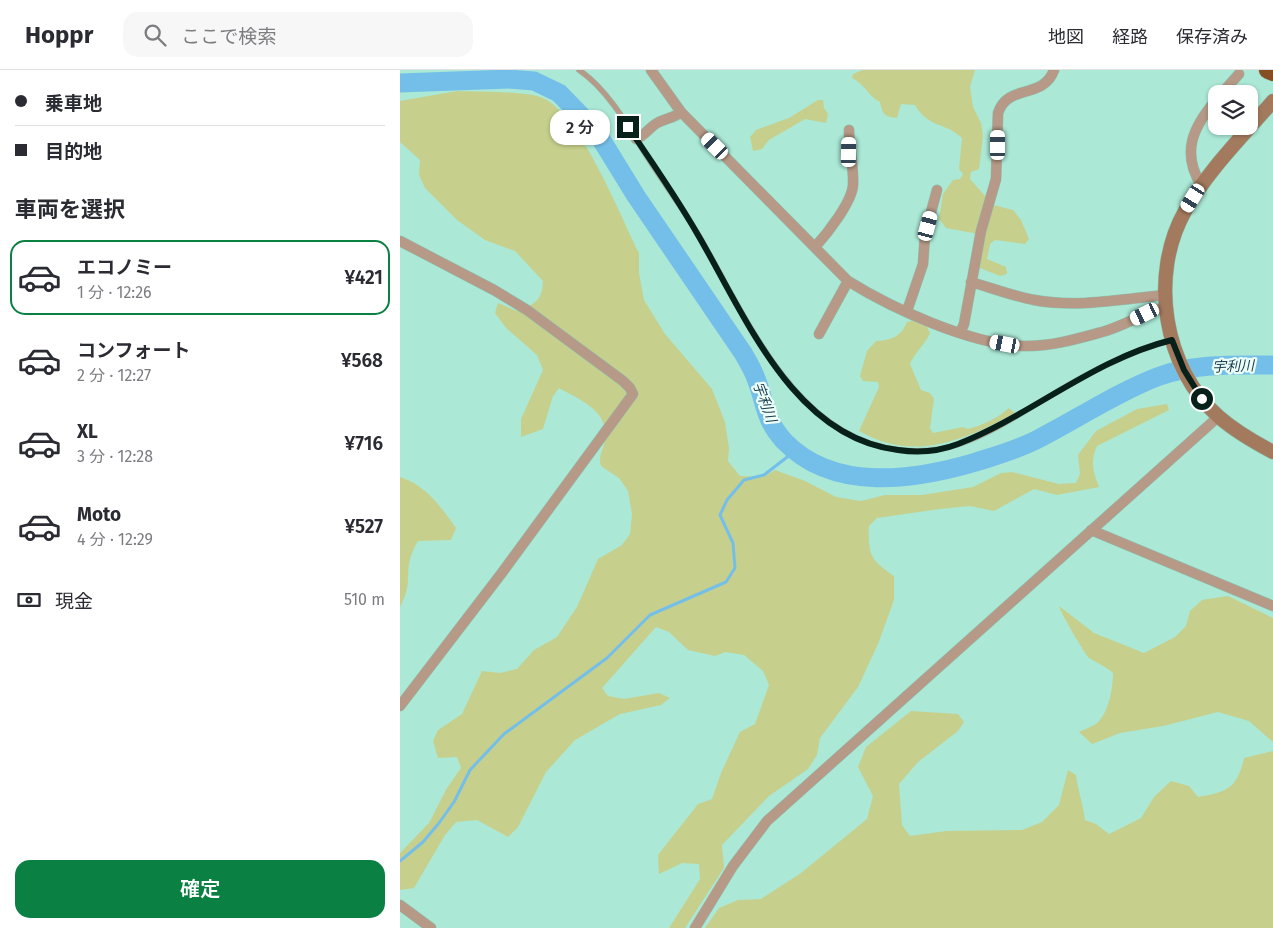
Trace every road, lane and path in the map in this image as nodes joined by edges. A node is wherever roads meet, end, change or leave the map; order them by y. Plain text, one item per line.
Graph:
1 (579, 70) edge
2 (651, 70) edge
3 (1054, 70) edge
4 (1268, 70) edge
5 (1273, 72) edge
6 (1239, 74) dead end
7 (1230, 85) edge
8 (1273, 101) edge
9 (1208, 111) edge
10 (681, 112) junction
11 (850, 130) dead end
12 (636, 139) junction
13 (1201, 185) junction
14 (936, 190) dead end
15 (400, 241) edge
16 (815, 247) junction
17 (848, 281) junction
18 (971, 282) junction
19 (1165, 301) junction
20 (907, 311) junction
21 (960, 333) junction
22 (819, 334) dead end
23 (1173, 343) junction
24 (1218, 417) junction
25 (1273, 452) edge
26 (1091, 530) junction
27 (1273, 606) edge
28 (400, 706) edge
29 (400, 905) edge
30 (431, 928) edge
31 (695, 928) edge

1 - 12 lane
2 - 10 street
3 - 18 street
4 - 5 highway
6 - 7 street
8 - 13 street
9 - 13 street
10 - 12 street
10 - 16 street
11 - 16 street
12 - 23 lane
13 - 19 street
14 - 20 street
15 - 28 street
16 - 17 street
17 - 20 street
17 - 22 street
18 - 19 street
18 - 21 street
19 - 21 street
19 - 23 street
20 - 21 street
23 - 24 street
24 - 25 street
24 - 26 street
26 - 27 street
26 - 31 street
29 - 30 street

